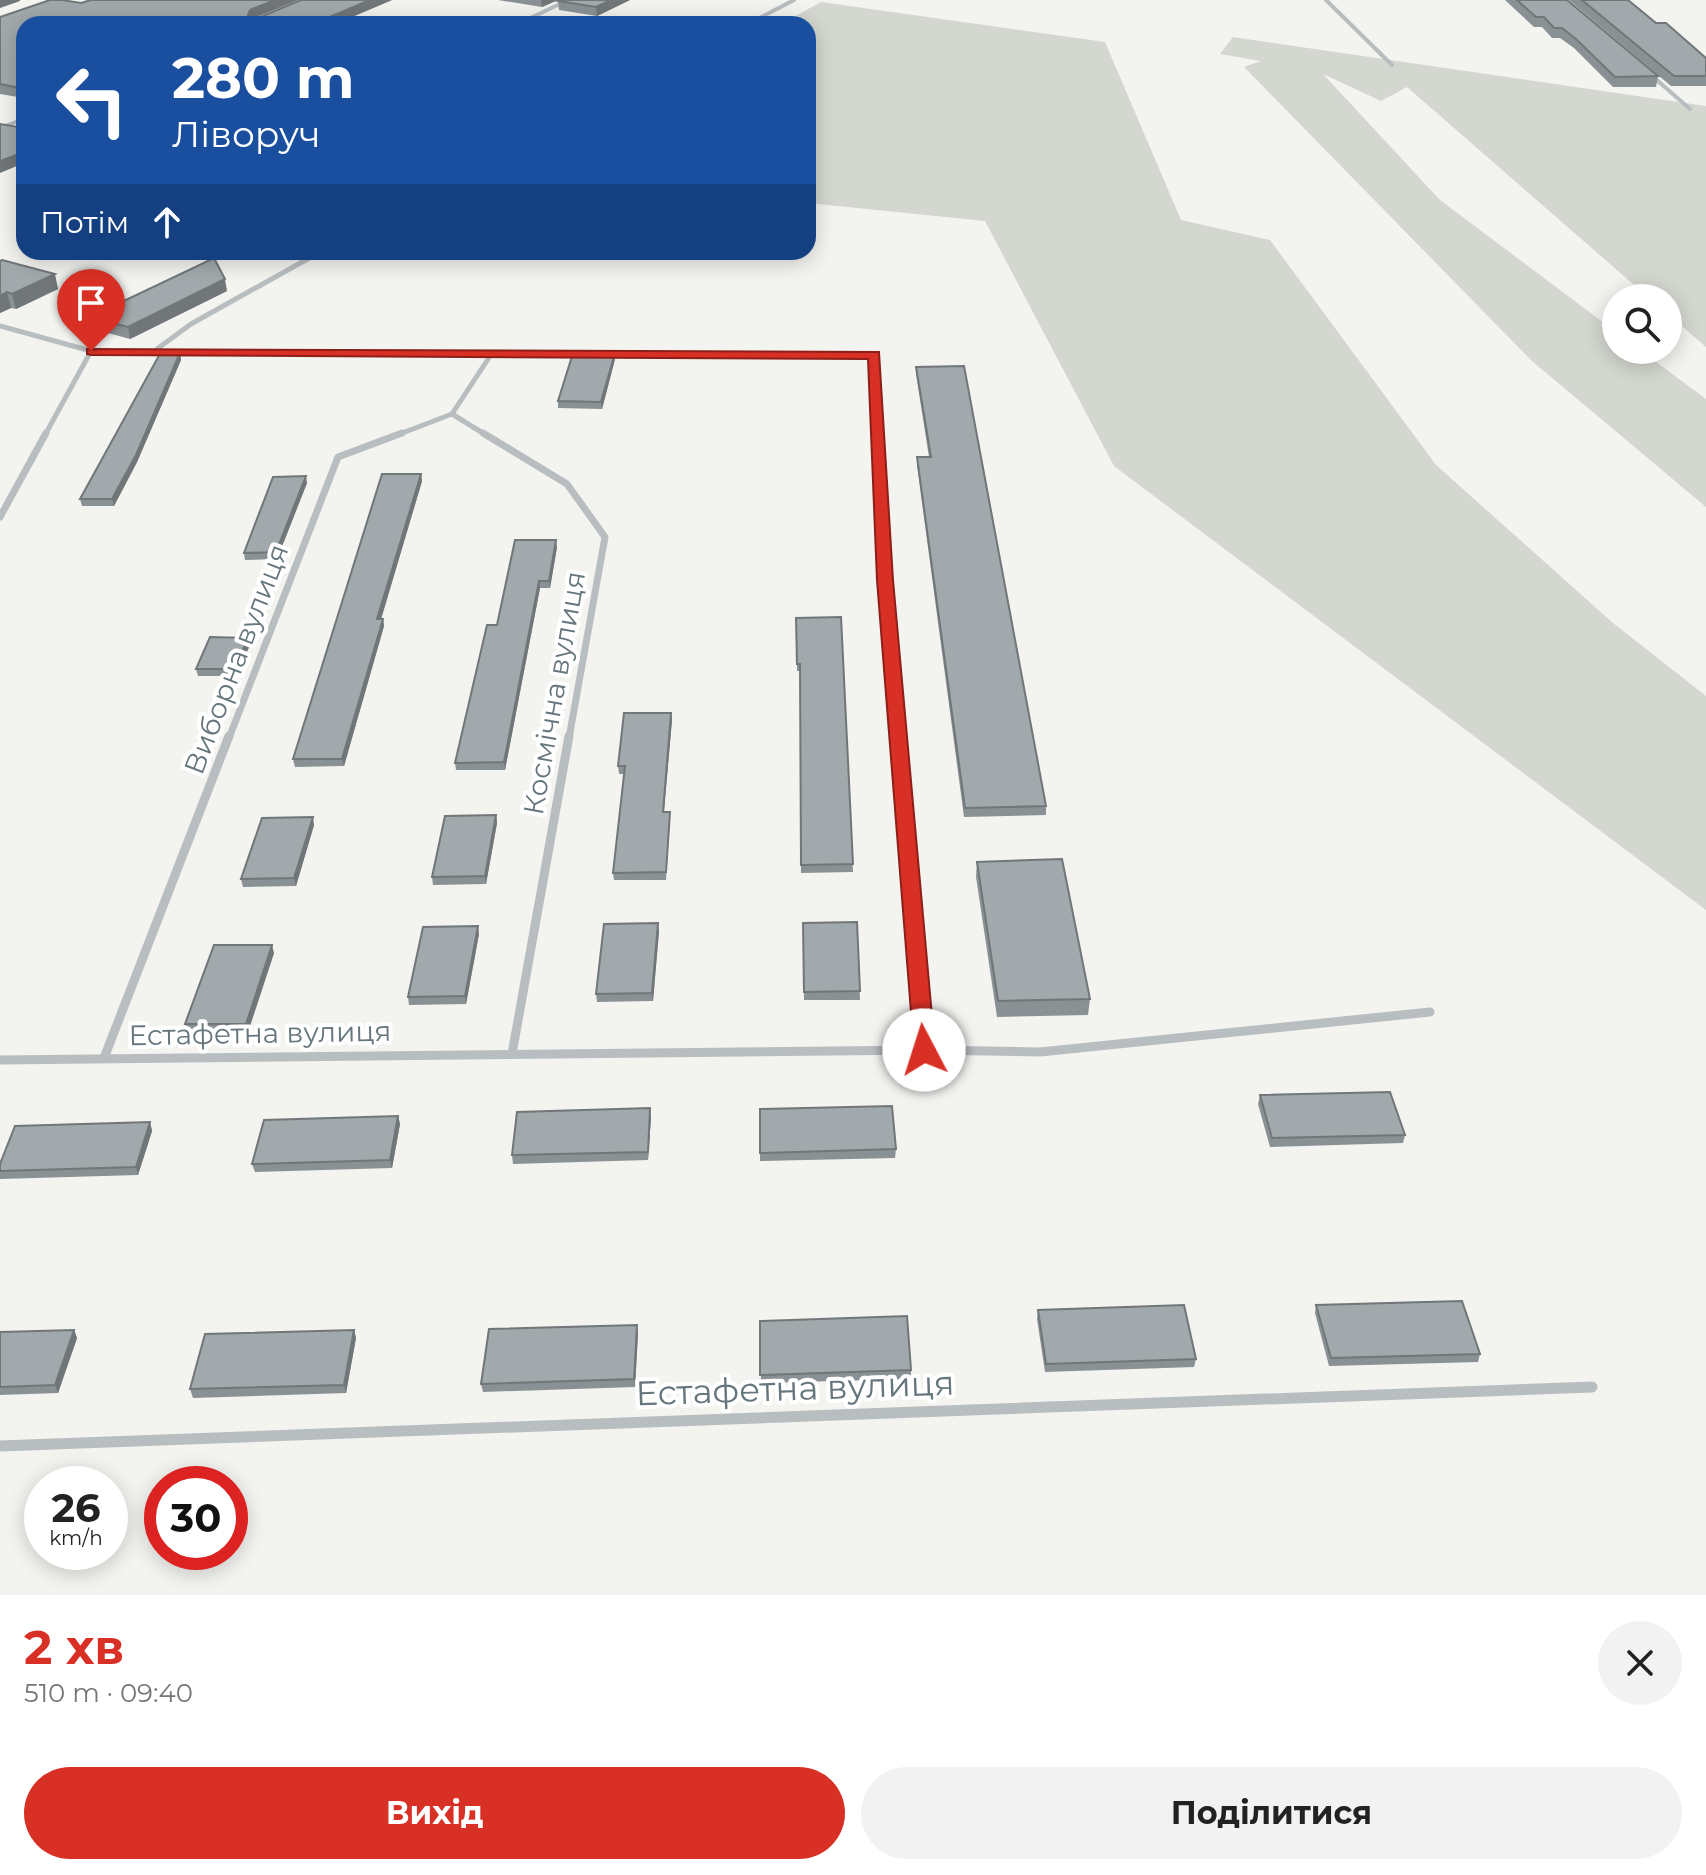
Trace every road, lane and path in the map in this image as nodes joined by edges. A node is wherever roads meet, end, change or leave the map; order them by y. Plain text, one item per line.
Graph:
1 (568, 0) edge
2 (794, 0) edge
3 (1326, 0) edge
4 (535, 16) edge
5 (763, 16) edge
6 (1392, 65) dead end
7 (1643, 69) edge
8 (1690, 109) dead end
9 (306, 260) edge
10 (0, 326) edge
11 (156, 350) junction
12 (91, 351) junction
13 (492, 353) junction
14 (452, 414) junction
15 (0, 517) edge
16 (1430, 1012) dead end
17 (924, 1050) junction
18 (512, 1054) junction
19 (104, 1058) junction
20 (0, 1060) edge
21 (1592, 1387) dead end
22 (0, 1446) edge

1 - 4 street
2 - 5 street
3 - 6 street
7 - 8 street
9 - 11 street
10 - 12 street
11 - 12 street
11 - 13 street
12 - 15 street
13 - 14 street
13 - 17 street
14 - 18 street, Космічна вулиця
14 - 19 street, Виборна вулиця
16 - 17 street, Естафетна вулиця
17 - 18 street, Естафетна вулиця
18 - 19 street, Естафетна вулиця
19 - 20 street, Естафетна вулиця
21 - 22 street, Естафетна вулиця

